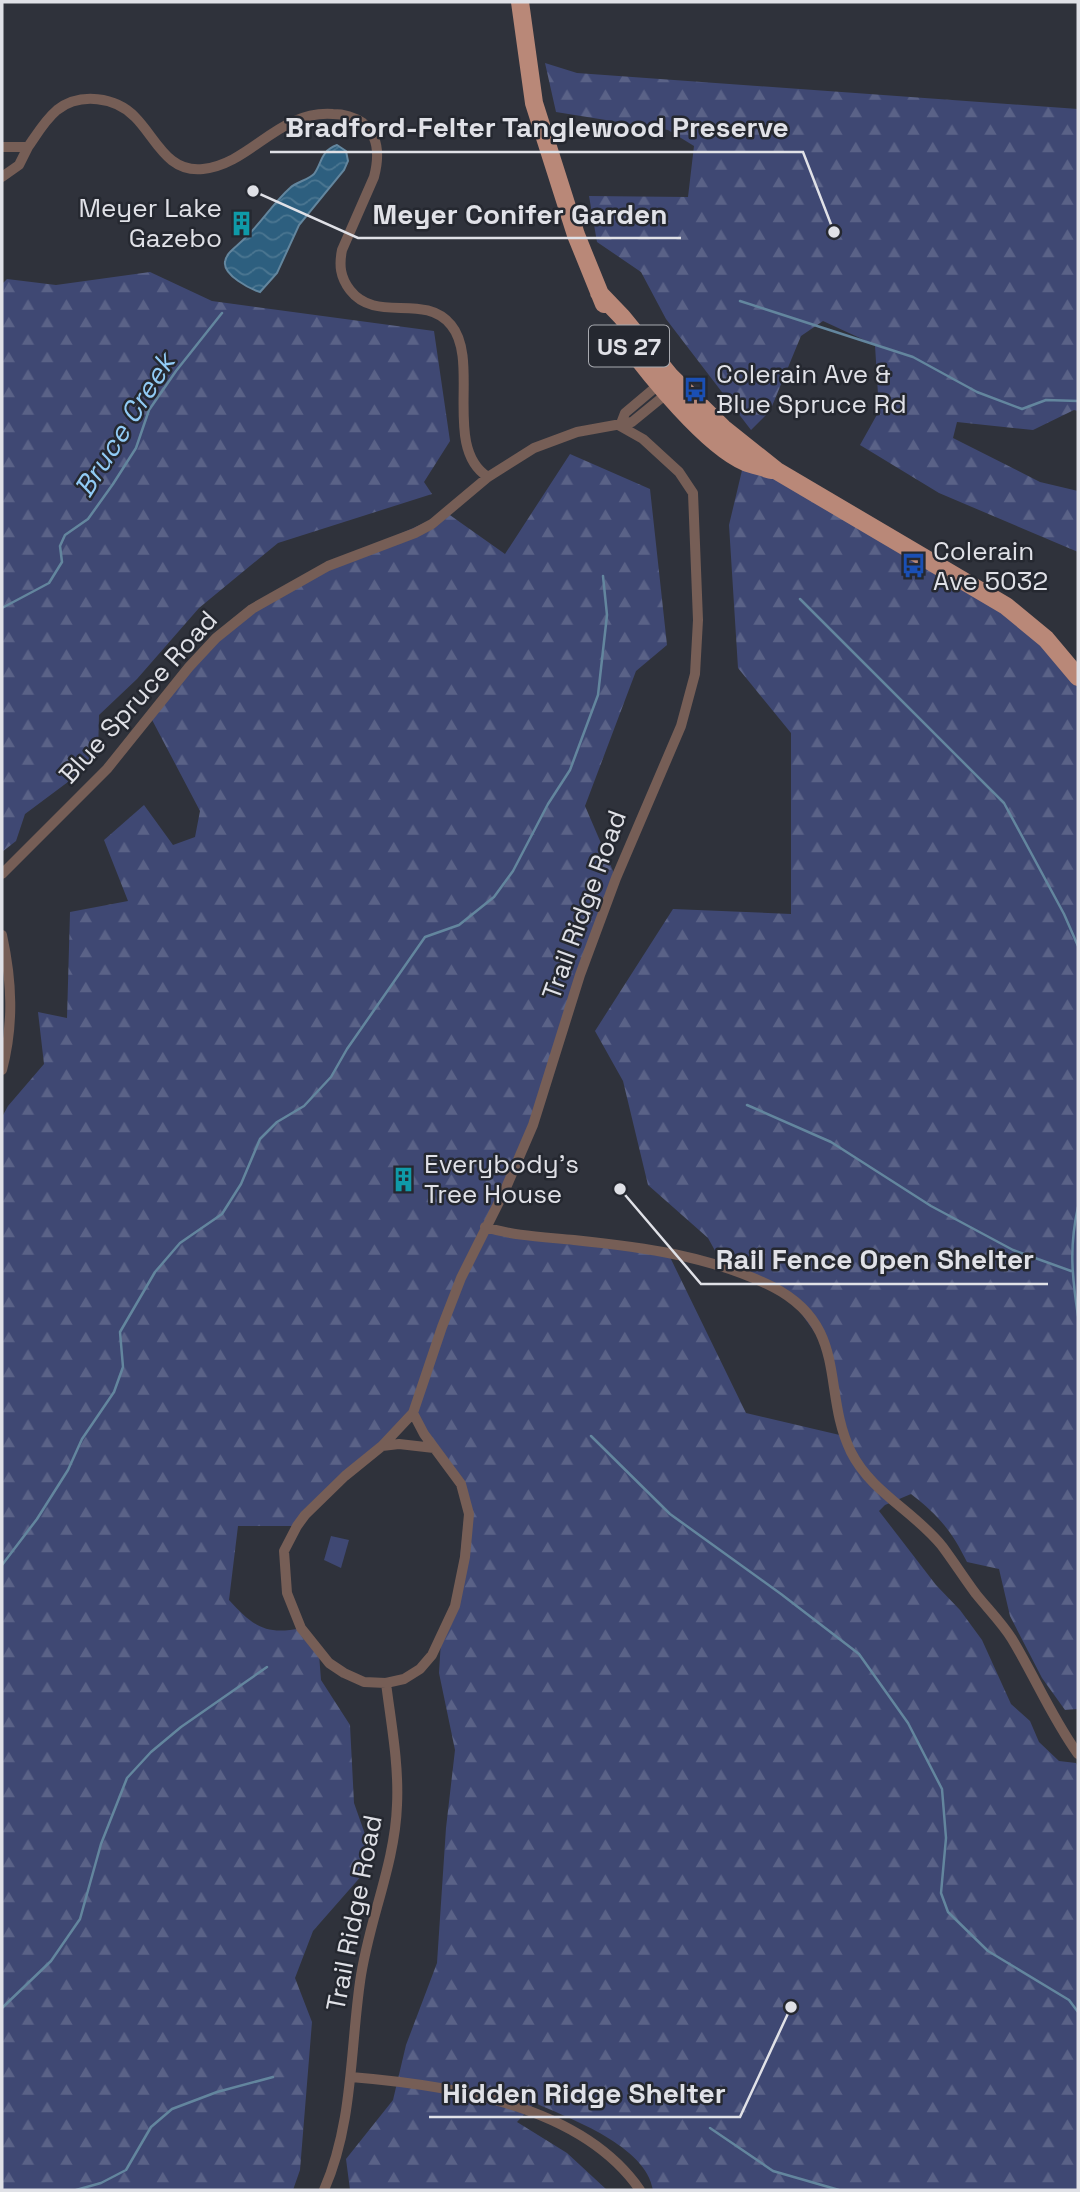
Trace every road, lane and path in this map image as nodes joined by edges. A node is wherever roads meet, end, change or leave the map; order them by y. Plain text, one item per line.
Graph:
1 (520, 2) edge
2 (2, 147) edge
3 (28, 147) junction
4 (2, 177) edge
5 (668, 385) junction
6 (645, 413) junction
7 (620, 426) junction
8 (643, 439) junction
9 (488, 477) junction
10 (1078, 677) edge
11 (2, 874) edge
12 (2, 935) edge
13 (2, 1070) edge
14 (485, 1227) junction
15 (414, 1413) junction
16 (382, 1446) junction
17 (434, 1448) junction
18 (386, 1683) junction
19 (1078, 1754) edge
20 (351, 2077) junction
21 (324, 2190) edge
22 (640, 2190) edge

1 - 5 main road, US 27
2 - 3 street
3 - 4 street
3 - 9 street
5 - 6 street, Blue Spruce Road
5 - 7 street
5 - 10 main road, US 27
6 - 7 street, Blue Spruce Road
6 - 8 street
7 - 8 street, Trail Ridge Road
7 - 9 street, Blue Spruce Road
8 - 14 street, Trail Ridge Road
9 - 11 street, Blue Spruce Road
12 - 13 street
14 - 15 street, Trail Ridge Road
14 - 19 street
15 - 16 street, Trail Ridge Road
15 - 17 street
16 - 17 street
16 - 18 street, Trail Ridge Road
17 - 18 street
18 - 20 street, Trail Ridge Road
20 - 21 street, Trail Ridge Road
20 - 22 street

